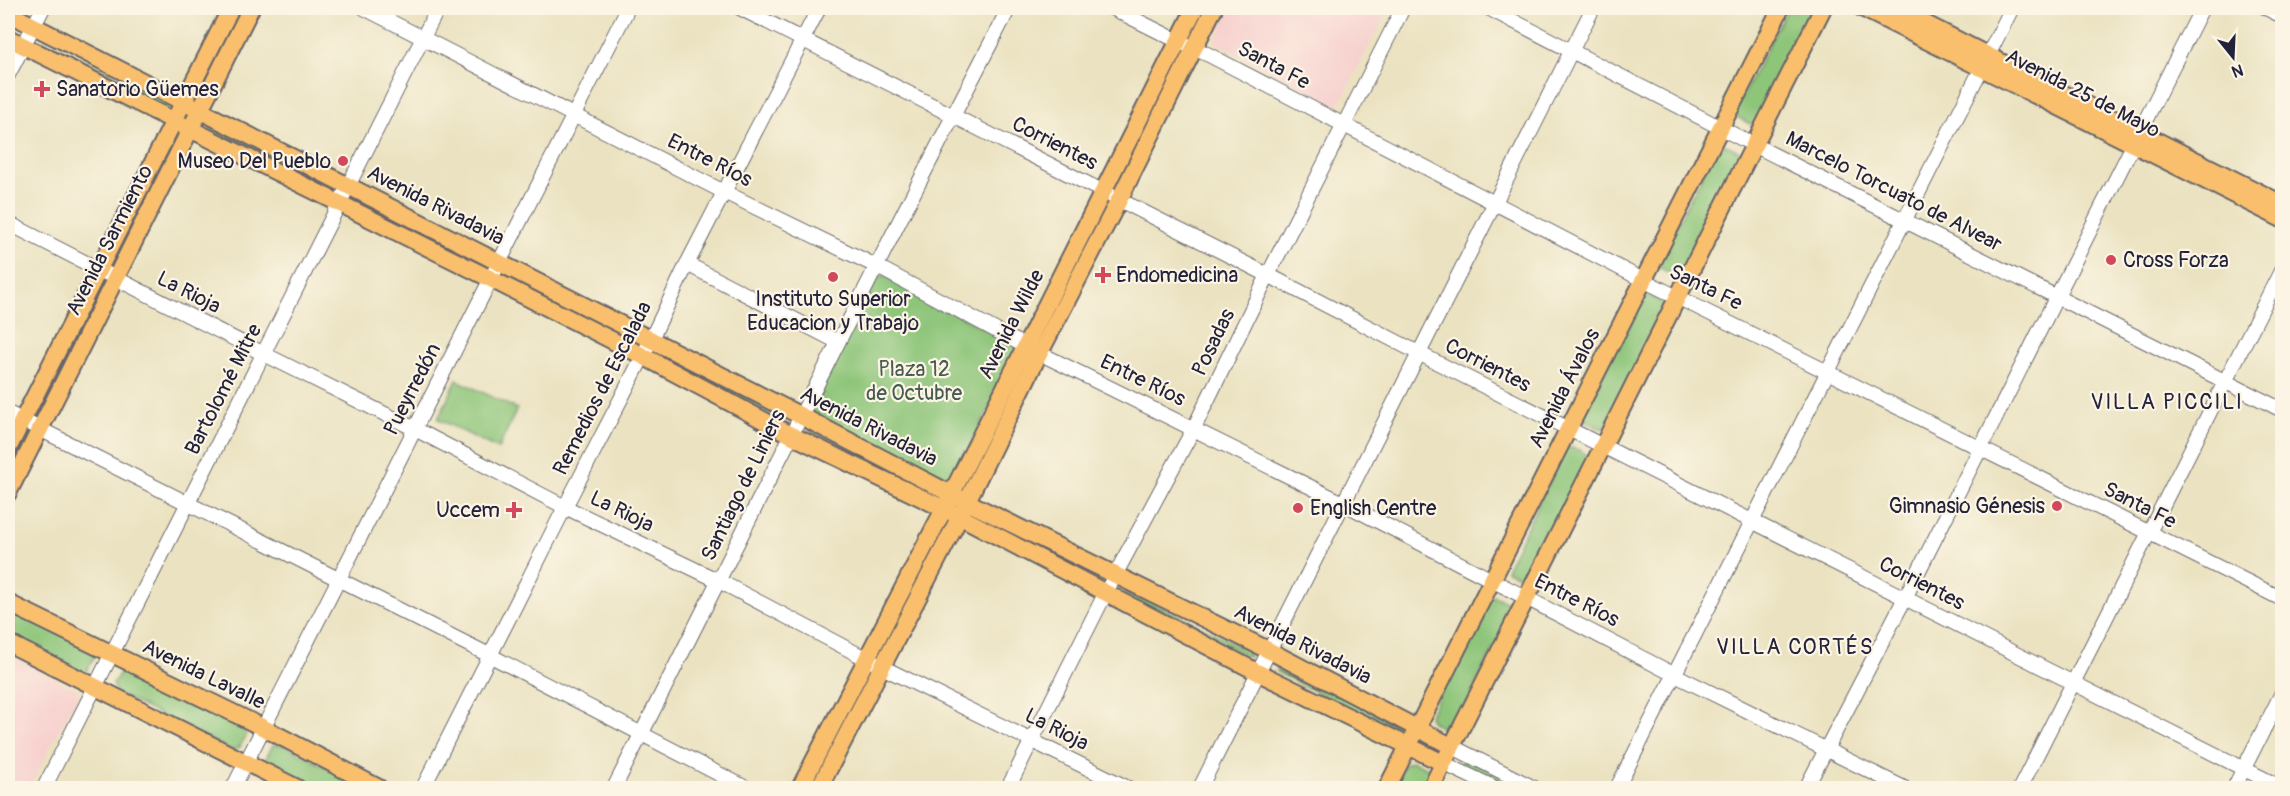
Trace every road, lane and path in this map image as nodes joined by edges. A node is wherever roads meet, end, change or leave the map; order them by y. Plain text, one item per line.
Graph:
1 (43, 8) edge
2 (231, 8) edge
3 (251, 8) edge
4 (364, 8) edge
5 (438, 8) edge
6 (628, 8) edge
7 (740, 8) edge
8 (819, 8) edge
9 (1009, 8) edge
10 (1112, 8) edge
11 (1195, 8) edge
12 (1214, 8) edge
13 (1403, 8) edge
14 (1488, 8) edge
15 (1593, 8) edge
16 (1781, 8) edge
17 (1823, 8) edge
18 (1862, 8) edge
19 (1894, 8) edge
20 (2012, 8) edge
21 (2202, 8) edge
22 (2266, 8) edge
23 (8, 13) edge
24 (2283, 16) edge
25 (33, 26) junction
26 (423, 37) junction
27 (804, 39) junction
28 (15, 42) edge
29 (1186, 44) junction
30 (1572, 50) junction
31 (1985, 61) junction
32 (8, 75) edge
33 (183, 103) junction
34 (200, 110) junction
35 (574, 115) junction
36 (953, 115) junction
37 (173, 122) junction
38 (1345, 126) junction
39 (1722, 128) junction
40 (190, 130) junction
41 (2137, 137) junction
42 (1754, 145) junction
43 (349, 186) junction
44 (1102, 191) junction
45 (724, 192) junction
46 (1119, 200) junction
47 (340, 203) junction
48 (1496, 204) junction
49 (2283, 204) edge
50 (2283, 219) edge
51 (1904, 220) junction
52 (8, 223) edge
53 (499, 263) junction
54 (687, 264) junction
55 (876, 266) junction
56 (2283, 269) edge
57 (99, 270) junction
58 (1268, 275) junction
59 (114, 278) junction
60 (491, 279) junction
61 (1643, 279) junction
62 (1679, 296) junction
63 (2057, 296) junction
64 (580, 304) junction
65 (571, 320) junction
66 (651, 340) junction
67 (838, 342) junction
68 (1032, 349) junction
69 (1418, 353) junction
70 (264, 354) junction
71 (644, 356) junction
72 (1829, 372) junction
73 (2227, 382) junction
74 (2283, 410) edge
75 (801, 416) junction
76 (15, 417) edge
77 (1194, 428) junction
78 (38, 429) junction
79 (415, 429) junction
80 (1568, 429) junction
81 (791, 435) junction
82 (1603, 446) junction
83 (1980, 447) junction
84 (8, 448) edge
85 (8, 493) edge
86 (188, 503) junction
87 (1343, 503) junction
88 (955, 505) junction
89 (564, 507) junction
90 (1752, 520) junction
91 (2150, 533) junction
92 (1115, 576) junction
93 (1492, 579) junction
94 (339, 580) junction
95 (719, 582) junction
96 (1106, 592) junction
97 (1525, 598) junction
98 (1905, 598) junction
99 (2283, 599) edge
100 (8, 603) edge
101 (8, 643) edge
102 (1270, 651) junction
103 (111, 655) junction
104 (490, 656) junction
105 (866, 658) junction
106 (882, 667) junction
107 (1259, 673) junction
108 (1675, 675) junction
109 (2074, 682) junction
110 (96, 687) junction
111 (2283, 693) edge
112 (264, 728) junction
113 (1418, 728) junction
114 (641, 734) junction
115 (1033, 741) junction
116 (1408, 746) junction
117 (1451, 746) junction
118 (1826, 749) junction
119 (1443, 762) junction
120 (246, 763) junction
121 (2244, 769) junction
122 (2283, 788) edge
123 (44, 789) edge
124 (233, 789) edge
125 (297, 789) edge
126 (379, 789) edge
127 (423, 789) edge
128 (614, 789) edge
129 (746, 789) edge
130 (800, 789) edge
131 (819, 789) edge
132 (1008, 789) edge
133 (1128, 789) edge
134 (1200, 789) edge
135 (1387, 789) edge
136 (1431, 789) edge
137 (1495, 789) edge
138 (1534, 789) edge
139 (1617, 789) edge
140 (1806, 789) edge
141 (1904, 789) edge
142 (2020, 789) edge
143 (2234, 789) edge

1 - 25 street
2 - 33 main road, Avenida Sarmiento
3 - 34 main road, Avenida Sarmiento
4 - 26 street, Entre Ríos
5 - 26 street, Bartolomé Mitre
6 - 35 street, Pueyrredón
7 - 27 street, Corrientes
8 - 27 street, Remedios de Escalada
9 - 36 street, Santiago de Liniers
10 - 29 street, Santa Fe
11 - 29 main road, Avenida Wilde
12 - 29 main road, Avenida Wilde
13 - 38 street, Posadas
14 - 30 street, Marcelo Torcuato de Alvear
15 - 30 street
16 - 39 main road, Avenida Ávalos
17 - 42 main road
18 - 31 main road, Avenida 25 de Mayo
19 - 31 main road, Avenida 25 de Mayo
20 - 31 street
21 - 41 street
22 - 24 street
23 - 25 main road, Avenida Rivadavia
25 - 28 street
25 - 33 main road, Avenida Rivadavia
26 - 35 street, Entre Ríos
26 - 43 street, Bartolomé Mitre
27 - 36 street, Corrientes
27 - 45 street, Remedios de Escalada
28 - 32 street
28 - 37 main road, Avenida Rivadavia
29 - 38 street, Santa Fe
29 - 44 main road, Avenida Wilde
29 - 46 main road, Avenida Wilde
30 - 39 street, Marcelo Torcuato de Alvear
30 - 48 street
31 - 41 main road, Avenida 25 de Mayo
31 - 51 street
33 - 34 main road, Avenida Rivadavia
33 - 37 main road, Avenida Sarmiento
34 - 40 main road, Avenida Sarmiento
34 - 43 main road, Avenida Rivadavia
35 - 45 street, Entre Ríos
35 - 53 street, Pueyrredón
36 - 44 street, Corrientes
36 - 55 street, Santiago de Liniers
37 - 40 main road, Avenida Rivadavia
37 - 57 main road, Avenida Sarmiento
38 - 48 street, Santa Fe
38 - 58 street, Posadas
39 - 42 street, Marcelo Torcuato de Alvear
39 - 61 main road, Avenida Ávalos
40 - 47 main road, Avenida Rivadavia
40 - 59 main road, Avenida Sarmiento
41 - 49 main road, Avenida 25 de Mayo
41 - 50 main road, Avenida 25 de Mayo
41 - 63 street
42 - 51 street, Marcelo Torcuato de Alvear
42 - 62 main road
43 - 47 street, Bartolomé Mitre
43 - 53 main road, Avenida Rivadavia
44 - 46 street, Corrientes
44 - 68 main road, Avenida Wilde
45 - 54 street, Remedios de Escalada
45 - 55 street, Entre Ríos
46 - 58 street, Corrientes
46 - 68 main road, Avenida Wilde
47 - 60 main road, Avenida Rivadavia
47 - 70 street, Bartolomé Mitre
48 - 61 street, Santa Fe
48 - 69 street
51 - 63 street, Marcelo Torcuato de Alvear
51 - 72 street
52 - 57 street, La Rioja
53 - 60 street, Pueyrredón
53 - 64 main road, Avenida Rivadavia
54 - 66 street, Remedios de Escalada
54 - 67 street
55 - 67 street, Santiago de Liniers
55 - 68 street, Entre Ríos
56 - 73 street
57 - 59 street, La Rioja
57 - 76 main road, Avenida Sarmiento
58 - 69 street, Corrientes
58 - 77 street, Posadas
59 - 70 street, La Rioja
59 - 78 main road, Avenida Sarmiento
60 - 65 main road, Avenida Rivadavia
60 - 79 street, Pueyrredón
61 - 62 street, Santa Fe
61 - 80 main road, Avenida Ávalos
62 - 72 street, Santa Fe
62 - 82 main road
63 - 73 street, Marcelo Torcuato de Alvear
63 - 83 street
64 - 65 main road
64 - 66 main road, Avenida Rivadavia
65 - 71 main road, Avenida Rivadavia
66 - 71 street, Remedios de Escalada
66 - 75 main road, Avenida Rivadavia
67 - 75 street, Santiago de Liniers
68 - 77 street, Entre Ríos
68 - 88 main road, Avenida Wilde
69 - 80 street, Corrientes
69 - 87 street
70 - 79 street, La Rioja
70 - 86 street, Bartolomé Mitre
71 - 81 main road, Avenida Rivadavia
71 - 89 street, Remedios de Escalada
72 - 83 street, Santa Fe
72 - 90 street
73 - 74 street, Marcelo Torcuato de Alvear
73 - 91 street
75 - 81 street, Santiago de Liniers
75 - 88 main road, Avenida Rivadavia
76 - 78 street
76 - 84 main road, Avenida Sarmiento
77 - 87 street, Entre Ríos
77 - 92 street, Posadas
78 - 85 main road, Avenida Sarmiento
78 - 86 street
79 - 89 street, La Rioja
79 - 94 street, Pueyrredón
80 - 82 street, Corrientes
80 - 93 main road, Avenida Ávalos
81 - 88 main road, Avenida Rivadavia
81 - 95 street, Santiago de Liniers
82 - 90 street, Corrientes
82 - 97 main road
83 - 91 street, Santa Fe
83 - 98 street
86 - 94 street
86 - 103 street, Bartolomé Mitre
87 - 93 street, Entre Ríos
87 - 102 street
88 - 92 main road, Avenida Rivadavia
88 - 96 main road, Avenida Rivadavia
88 - 105 main road, Avenida Wilde
88 - 106 main road, Avenida Wilde
89 - 95 street, La Rioja
89 - 104 street, Remedios de Escalada
90 - 98 street, Corrientes
90 - 108 street
91 - 99 street, Santa Fe
91 - 109 street
92 - 96 street, Posadas
92 - 102 main road, Avenida Rivadavia
93 - 97 street, Entre Ríos
93 - 113 main road, Avenida Ávalos
94 - 104 street
94 - 112 street, Pueyrredón
95 - 105 street, La Rioja
95 - 114 street, Santiago de Liniers
96 - 107 main road, Avenida Rivadavia
96 - 115 street, Posadas
97 - 108 street, Entre Ríos
97 - 117 main road
98 - 109 street, Corrientes
98 - 118 street
100 - 103 main road, Avenida Lavalle
101 - 110 main road
102 - 107 street
102 - 113 main road, Avenida Rivadavia
103 - 110 street, Bartolomé Mitre
103 - 112 main road, Avenida Lavalle
104 - 114 street
104 - 127 street, Remedios de Escalada
105 - 106 street, La Rioja
105 - 130 main road, Avenida Wilde
106 - 115 street, La Rioja
106 - 131 main road, Avenida Wilde
107 - 116 main road, Avenida Rivadavia
107 - 134 street
108 - 118 street, Entre Ríos
108 - 139 street
109 - 121 street, Corrientes
109 - 142 street
110 - 120 main road
110 - 123 street, Bartolomé Mitre
111 - 121 street
112 - 120 street, Pueyrredón
112 - 126 main road, Avenida Lavalle
113 - 116 main road, Avenida Ávalos
113 - 117 main road, Avenida Rivadavia
114 - 128 street, Santiago de Liniers
114 - 129 street
115 - 132 street, Posadas
115 - 133 street, La Rioja
116 - 119 main road, Avenida Rivadavia
116 - 135 main road, Avenida Ávalos
117 - 119 main road
117 - 138 street, Avenida Rivadavia
118 - 140 street
118 - 141 street, Entre Ríos
119 - 136 main road
119 - 137 street, Avenida Rivadavia
120 - 124 street, Pueyrredón
120 - 125 main road
121 - 122 street, Corrientes
121 - 143 street

